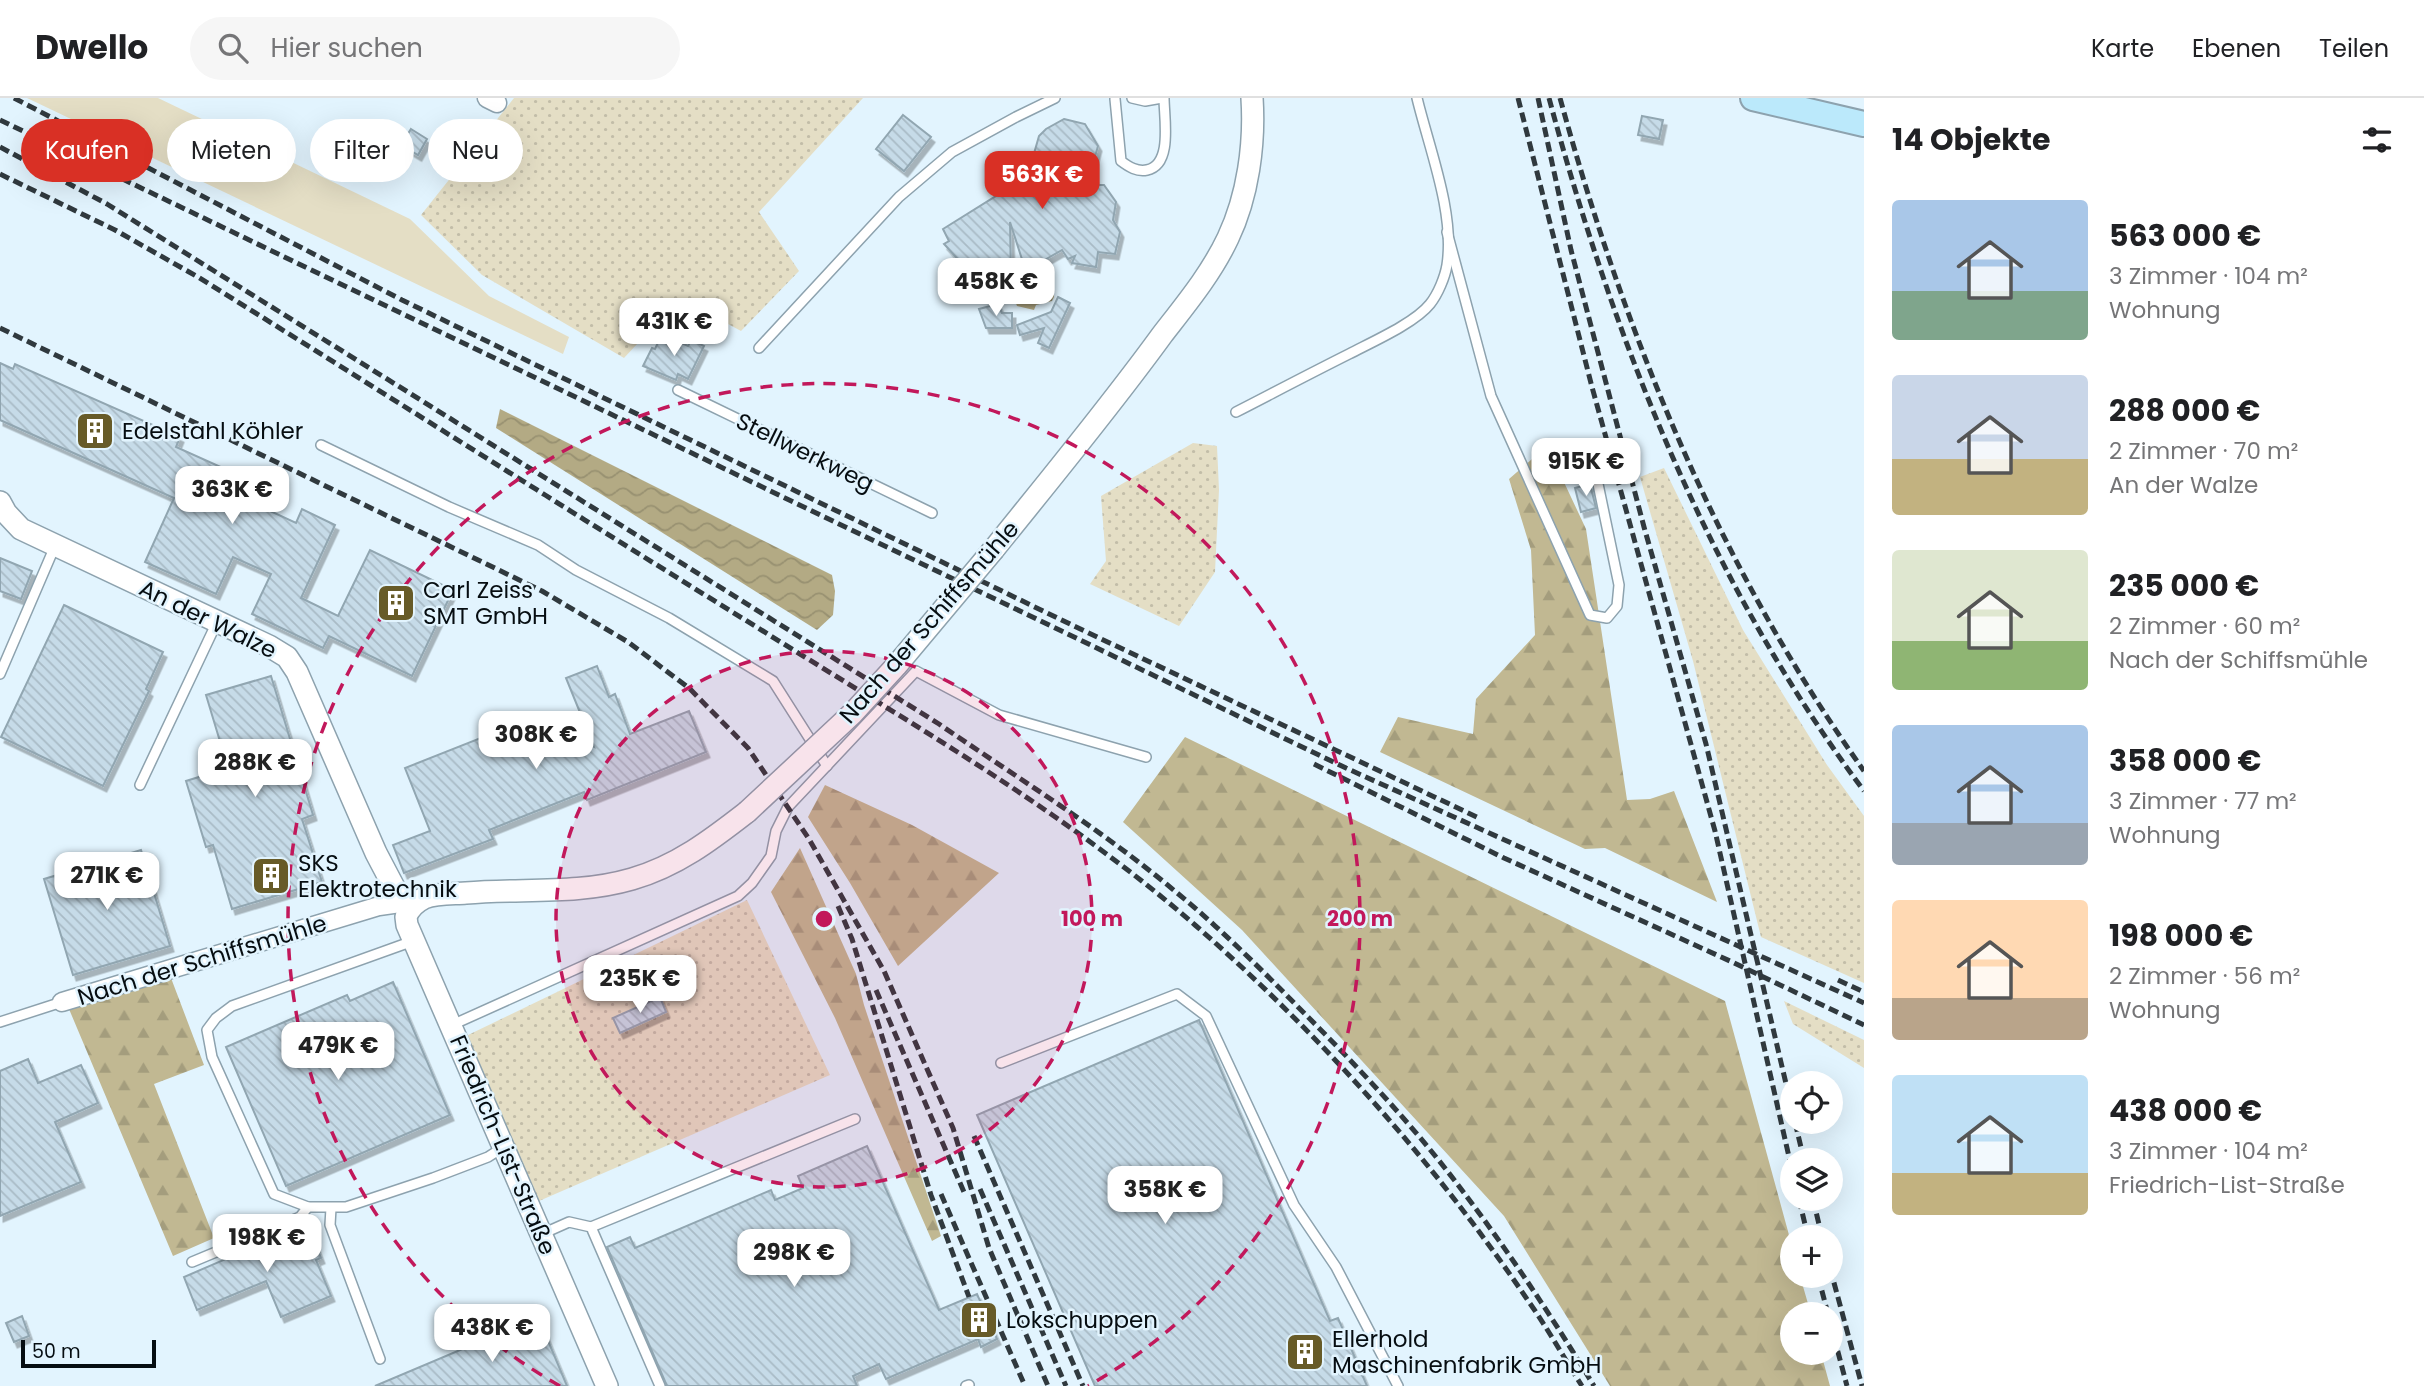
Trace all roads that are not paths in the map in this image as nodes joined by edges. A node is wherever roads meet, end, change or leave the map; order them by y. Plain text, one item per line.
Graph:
1 (1055, 98) edge
2 (1114, 98) edge
3 (1132, 98) edge
4 (1163, 98) edge
5 (1252, 98) edge
6 (1417, 98) edge
7 (1753, 98) edge
8 (1864, 124) edge
9 (1447, 232) junction
10 (759, 348) dead end
11 (678, 390) dead end
12 (1236, 412) dead end
13 (321, 445) dead end
14 (1598, 484) dead end
15 (0, 502) edge
16 (932, 513) dead end
17 (55, 546) junction
18 (217, 622) junction
19 (0, 674) edge
20 (1146, 757) dead end
21 (827, 766) junction
22 (140, 785) dead end
23 (413, 905) junction
24 (414, 940) junction
25 (62, 1002) joint
26 (0, 1022) edge
27 (451, 1025) junction
28 (1001, 1063) dead end
29 (855, 1119) dead end
30 (504, 1147) junction
31 (307, 1207) junction
32 (331, 1208) junction
33 (591, 1227) junction
34 (542, 1234) junction
35 (192, 1262) dead end
36 (380, 1359) dead end
37 (607, 1386) edge
38 (660, 1386) edge
39 (1398, 1386) edge

1 - 10 lane
2 - 4 lane
3 - 4 lane
5 - 23 street, Nach der Schiffsmühle, bridge
6 - 9 lane
7 - 8 main road
9 - 12 lane
9 - 14 lane
11 - 16 lane, Stellwerkweg
13 - 21 lane
15 - 17 street, An der Walze
17 - 18 street, An der Walze
17 - 19 lane
18 - 22 lane
18 - 23 street, An der Walze
20 - 21 lane, Nach der Schiffsmühle
21 - 27 lane, Nach der Schiffsmühle
23 - 24 street, Friedrich-List-Straße
23 - 25 street, Nach der Schiffsmühle
24 - 27 street, Friedrich-List-Straße
24 - 31 lane
25 - 26 lane, Nach der Schiffsmühle
27 - 30 street, Friedrich-List-Straße
28 - 39 lane
29 - 33 lane
30 - 32 lane
30 - 34 street, Friedrich-List-Straße
31 - 32 lane
31 - 35 lane
32 - 36 lane
33 - 34 lane
33 - 38 lane
34 - 37 street, Friedrich-List-Straße

